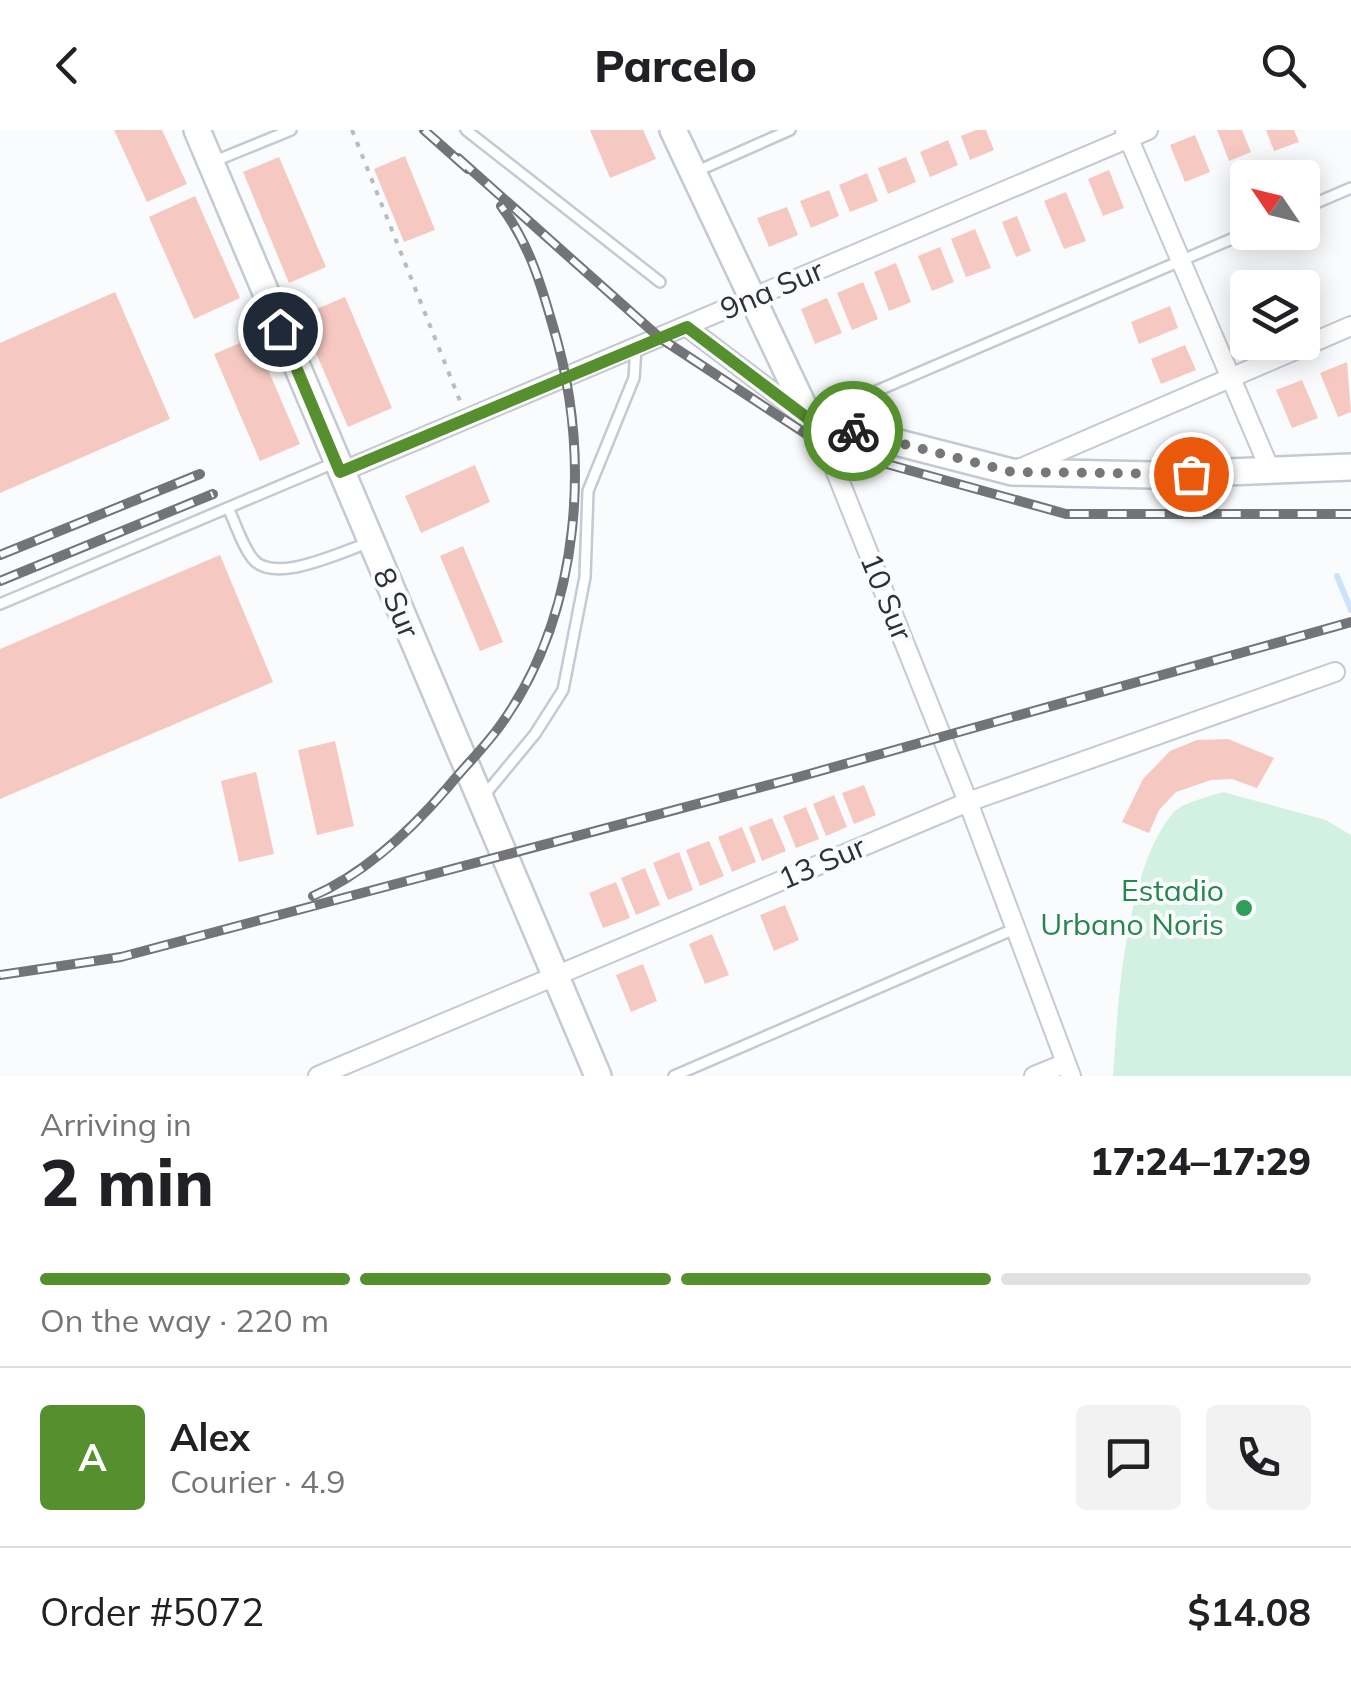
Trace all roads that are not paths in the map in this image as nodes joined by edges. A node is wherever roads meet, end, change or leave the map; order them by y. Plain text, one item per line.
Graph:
1 (197, 130) edge
2 (291, 130) edge
3 (466, 130) edge
4 (673, 130) edge
5 (790, 130) edge
6 (1148, 130) edge
7 (1126, 134) edge
8 (210, 163) junction
9 (693, 173) junction
10 (1351, 188) edge
11 (1320, 201) edge
12 (1230, 240) edge
13 (1182, 260) junction
14 (660, 282) dead end
15 (750, 300) junction
16 (1351, 326) edge
17 (687, 327) junction
18 (636, 348) junction
19 (1234, 376) junction
20 (810, 420) junction
21 (338, 467) junction
22 (1351, 467) edge
23 (1012, 472) junction
24 (1271, 472) junction
25 (228, 508) junction
26 (370, 542) junction
27 (0, 604) edge
28 (1334, 672) dead end
29 (480, 800) junction
30 (968, 802) junction
31 (1012, 930) junction
32 (555, 974) junction
33 (1069, 1069) edge
34 (318, 1076) edge
35 (598, 1076) edge
36 (674, 1076) edge
37 (1034, 1076) edge

1 - 8 street, 8 Sur
2 - 8 lane
3 - 14 lane
4 - 9 street, 10 Sur
5 - 9 lane
6 - 7 street, 9na Sur
7 - 13 street
7 - 15 street, 9na Sur
8 - 21 street, 8 Sur
9 - 15 street, 10 Sur
10 - 11 lane
12 - 13 lane
13 - 19 street
13 - 20 lane
15 - 17 street, 9na Sur
15 - 20 street, 10 Sur
16 - 19 street
17 - 18 street, 9na Sur
17 - 20 street
18 - 21 street, 9na Sur
18 - 29 lane
19 - 23 street
19 - 24 street
20 - 23 street
20 - 30 street, 10 Sur
21 - 25 lane
21 - 26 street, 8 Sur
22 - 24 street
23 - 24 street
25 - 26 lane
25 - 27 lane
26 - 29 street, 8 Sur
28 - 30 street, 13 Sur
29 - 32 street, 8 Sur
30 - 31 street, 10 Sur
30 - 32 street, 13 Sur
31 - 33 street, 10 Sur
31 - 36 lane
32 - 34 street, 13 Sur
32 - 35 street, 8 Sur
33 - 37 street

